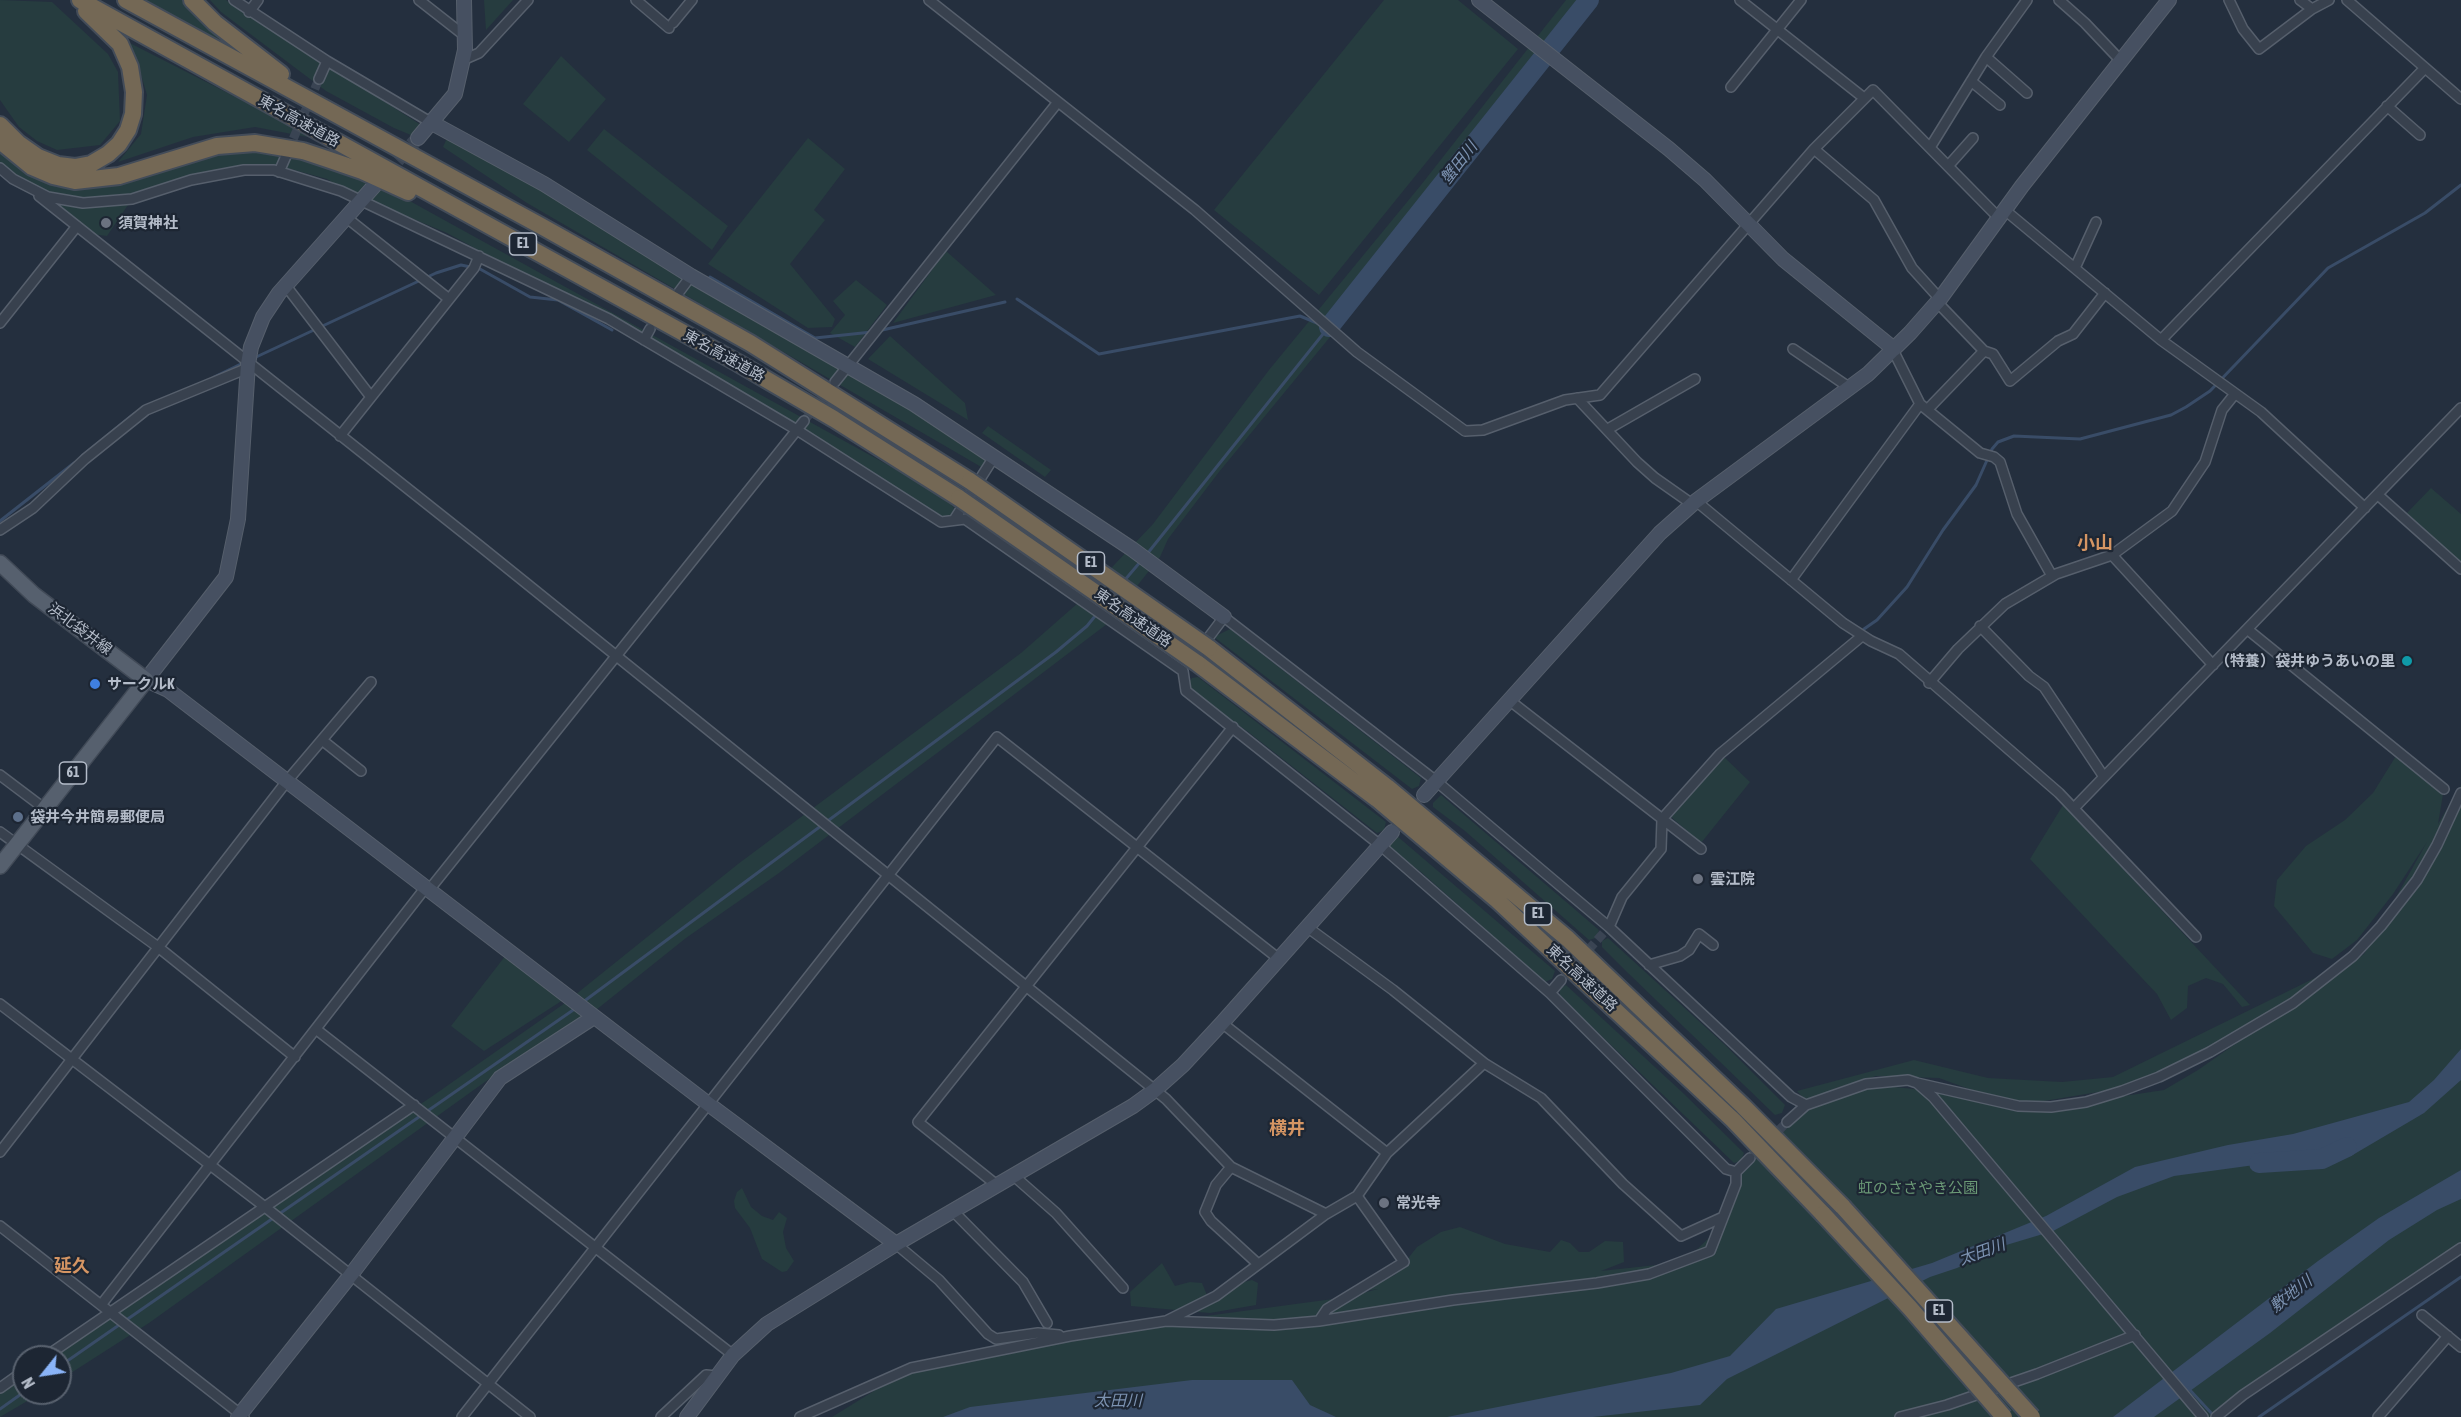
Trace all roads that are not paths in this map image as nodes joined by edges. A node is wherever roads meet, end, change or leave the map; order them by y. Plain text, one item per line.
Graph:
1 (73, 0) edge
2 (80, 0) edge
3 (126, 0) edge
4 (192, 0) edge
5 (234, 0) edge
6 (258, 0) edge
7 (419, 0) edge
8 (464, 0) edge
9 (528, 0) edge
10 (636, 0) edge
11 (692, 0) edge
12 (929, 0) edge
13 (1479, 0) edge
14 (1740, 0) edge
15 (1801, 0) edge
16 (2027, 0) edge
17 (2059, 0) edge
18 (2169, 0) edge
19 (2229, 0) edge
20 (2300, 0) edge
21 (2329, 0) edge
22 (2347, 0) edge
23 (2312, 9) junction
24 (249, 12) junction
25 (1778, 31) junction
26 (465, 36) junction
27 (1986, 57) junction
28 (463, 60) junction
29 (327, 61) junction
30 (2121, 61) junction
31 (2424, 69) junction
32 (319, 79) tunnel mouth
33 (1971, 81) junction
34 (1731, 87) dead end
35 (2027, 93) dead end
36 (1864, 98) junction
37 (2461, 99) edge
38 (1058, 102) junction
39 (2000, 105) dead end
40 (2387, 106) junction
41 (334, 113) junction
42 (432, 123) junction
43 (0, 125) edge
44 (2420, 135) dead end
45 (418, 138) tunnel mouth
46 (1973, 138) dead end
47 (0, 141) edge
48 (1930, 146) junction
49 (1814, 149) junction
50 (286, 156) tunnel mouth
51 (1949, 165) junction
52 (0, 168) edge
53 (279, 172) junction
54 (375, 184) tunnel mouth
55 (33, 190) junction
56 (361, 202) junction
57 (2003, 215) junction
58 (347, 218) junction
59 (2096, 222) dead end
60 (1749, 224) junction
61 (77, 226) junction
62 (479, 256) junction
63 (2075, 268) junction
64 (691, 276) junction
65 (286, 286) junction
66 (603, 288) junction
67 (679, 292) dead end
68 (2104, 293) junction
69 (449, 299) junction
70 (1939, 301) junction
71 (0, 323) edge
72 (650, 329) dead end
73 (644, 340) junction
74 (2161, 340) junction
75 (1793, 349) dead end
76 (1893, 349) junction
77 (1984, 351) junction
78 (248, 366) junction
79 (848, 366) junction
80 (1695, 379) dead end
81 (836, 382) tunnel mouth
82 (1850, 388) junction
83 (2234, 395) junction
84 (371, 397) junction
85 (1577, 398) junction
86 (1924, 406) junction
87 (2461, 408) edge
88 (804, 421) tunnel mouth
89 (1608, 429) junction
90 (797, 430) junction
91 (340, 436) junction
92 (994, 457) junction
93 (2378, 495) junction
94 (1694, 502) junction
95 (2365, 508) junction
96 (954, 520) junction
97 (0, 530) edge
98 (2112, 555) junction
99 (0, 563) edge
100 (2461, 569) edge
101 (2052, 576) junction
102 (1791, 579) junction
103 (1224, 617) junction
104 (1980, 627) junction
105 (2247, 629) junction
106 (1862, 636) junction
107 (616, 657) junction
108 (2213, 665) junction
109 (1190, 667) junction
110 (146, 680) junction
111 (372, 682) dead end
112 (1929, 683) junction
113 (1509, 700) junction
114 (1233, 727) junction
115 (322, 740) junction
116 (361, 771) dead end
117 (0, 775) edge
118 (2104, 777) junction
119 (287, 781) junction
120 (1436, 781) junction
121 (2444, 789) dead end
122 (2461, 793) edge
123 (1424, 795) dead end
124 (2075, 807) junction
125 (45, 809) junction
126 (1662, 819) junction
127 (0, 832) edge
128 (1392, 832) dead end
129 (18, 843) junction
130 (1380, 845) junction
131 (1137, 847) junction
132 (1701, 849) dead end
133 (0, 866) edge
134 (889, 876) junction
135 (427, 889) junction
136 (1307, 927) junction
137 (1609, 927) junction
138 (2196, 937) dead end
139 (1713, 945) dead end
140 (158, 947) junction
141 (1279, 959) junction
142 (1650, 965) junction
143 (1561, 980) tunnel mouth
144 (1027, 986) junction
145 (1550, 993) junction
146 (0, 1004) edge
147 (594, 1017) junction
148 (1222, 1023) junction
149 (317, 1030) junction
150 (295, 1057) junction
151 (72, 1060) junction
152 (1484, 1064) junction
153 (1917, 1083) junction
154 (1155, 1090) junction
155 (707, 1103) junction
156 (414, 1105) junction
157 (1806, 1105) junction
158 (1787, 1122) tunnel mouth
159 (455, 1137) junction
160 (0, 1152) edge
161 (1387, 1153) junction
162 (1750, 1158) dead end
163 (210, 1166) junction
164 (1231, 1167) junction
165 (1736, 1172) junction
166 (1014, 1176) junction
167 (998, 1186) junction
168 (1357, 1196) junction
169 (265, 1207) junction
170 (953, 1211) junction
171 (1326, 1214) junction
172 (1723, 1217) junction
173 (0, 1226) edge
174 (896, 1244) junction
175 (596, 1246) junction
176 (2461, 1248) edge
177 (1257, 1263) junction
178 (350, 1276) junction
179 (1123, 1288) dead end
180 (101, 1305) junction
181 (111, 1312) junction
182 (2422, 1315) dead end
183 (1166, 1321) junction
184 (1319, 1321) junction
185 (1047, 1323) dead end
186 (2135, 1335) junction
187 (1070, 1336) junction
188 (2448, 1336) junction
189 (63, 1345) edge
190 (2461, 1347) edge
191 (733, 1355) junction
192 (717, 1376) junction
193 (489, 1383) junction
194 (241, 1416) edge
195 (462, 1417) edge
196 (530, 1417) edge
197 (661, 1417) edge
198 (687, 1417) edge
199 (800, 1417) edge
200 (1900, 1417) edge
201 (2004, 1417) edge
202 (2032, 1417) edge
203 (2203, 1417) edge
204 (2216, 1417) edge
205 (2378, 1417) edge

1 - 43 highway
2 - 66 highway, 東名高速道路 / E1
3 - 41 highway, 東名高速道路 / E1
4 - 41 highway
5 - 24 street
6 - 24 street
7 - 26 street
8 - 26 street
9 - 28 street
10 - 11 street
12 - 38 street
13 - 60 street
14 - 25 street
15 - 25 street
16 - 27 street
17 - 30 street
18 - 30 street
19 - 23 street
20 - 23 street
21 - 23 street
22 - 31 street
24 - 29 street
25 - 34 street
25 - 36 street
26 - 28 street
27 - 33 street
27 - 35 street
28 - 42 street
29 - 32 street
29 - 42 street
30 - 57 street
31 - 37 street
31 - 40 street
33 - 39 street
33 - 48 street
36 - 48 street
36 - 49 street
38 - 79 street
38 - 85 street
40 - 44 street
40 - 74 street
41 - 202 highway, 東名高速道路 / E1, bridge
42 - 45 street
42 - 64 street
46 - 51 street
47 - 66 highway
48 - 51 street
49 - 60 street
49 - 70 street
50 - 53 street
51 - 57 street
52 - 55 street
53 - 55 street
53 - 56 street
54 - 56 street
55 - 61 street
56 - 58 street
56 - 62 street
57 - 63 street
57 - 70 street
58 - 65 street
58 - 69 street
59 - 63 street
60 - 76 street
60 - 85 street
61 - 71 street
61 - 78 street
62 - 69 street
62 - 73 street
63 - 68 street
64 - 67 street
64 - 79 street
65 - 78 street
65 - 84 street
66 - 109 highway, 東名高速道路 / E1, bridge
68 - 74 street
68 - 77 street
69 - 84 street
70 - 76 street
70 - 77 street
72 - 73 street
73 - 90 street
74 - 83 street
75 - 82 street
76 - 82 street
76 - 86 street
77 - 86 street
78 - 91 street
78 - 97 street
78 - 110 street
79 - 81 street
79 - 92 street
80 - 89 street
82 - 94 street
83 - 95 street
83 - 98 street
84 - 91 street
85 - 89 street
86 - 101 street
86 - 102 street
87 - 93 street
88 - 90 street
89 - 94 street
90 - 96 street
90 - 107 street
91 - 107 street
92 - 96 street
92 - 103 street
93 - 95 street
93 - 100 street
94 - 102 street
94 - 113 street
95 - 105 street
96 - 109 street
98 - 101 street
98 - 108 street
99 - 110 main road, 浜北袋井線
101 - 104 street
102 - 106 street
103 - 109 street
103 - 120 street
104 - 112 street
104 - 118 street
105 - 108 street
105 - 121 street
106 - 112 street
106 - 126 street
107 - 134 street
107 - 135 street
108 - 118 street
109 - 114 street
109 - 201 highway, 東名高速道路 / E1, bridge
110 - 119 street
110 - 125 main road, 61
111 - 115 street
112 - 124 street
113 - 120 street
113 - 126 street
114 - 130 street
114 - 131 street
115 - 116 street
115 - 119 street
117 - 125 street
118 - 124 street
119 - 135 street
119 - 140 street
120 - 123 street
120 - 137 street
122 - 153 street
124 - 138 street
125 - 129 main road, 61
126 - 132 street
126 - 137 street
127 - 129 street
128 - 130 street
129 - 133 main road, 61
129 - 140 street
130 - 136 street
130 - 145 street
131 - 134 street
131 - 141 street
131 - 144 street
134 - 144 street
134 - 155 street
135 - 147 street
135 - 149 street
136 - 141 street
136 - 152 street
137 - 142 street
139 - 142 street
140 - 150 street
140 - 151 street
141 - 148 street
142 - 157 street
143 - 145 street
144 - 154 street
144 - 167 street
145 - 165 street
146 - 151 street
147 - 155 street
147 - 159 street
148 - 154 street
148 - 161 street
149 - 150 street
149 - 156 street
150 - 163 street
151 - 160 street
151 - 163 street
152 - 161 street
152 - 172 street
153 - 157 street
153 - 186 street
154 - 164 street
154 - 166 street
155 - 174 street
155 - 175 street
156 - 159 street
156 - 169 street
157 - 158 street
159 - 175 street
159 - 178 street
161 - 168 street
162 - 165 street
163 - 169 street
163 - 180 street
164 - 171 street
164 - 177 street
165 - 172 street
166 - 167 street
166 - 179 street
167 - 170 street
168 - 171 street
168 - 184 street
169 - 178 street
169 - 181 street
170 - 174 street
170 - 185 street
171 - 177 street
172 - 184 street
173 - 180 street
174 - 187 street
174 - 191 street
175 - 191 street
175 - 193 street
176 - 204 street
177 - 183 street
178 - 193 street
178 - 194 street
180 - 181 street
181 - 189 street
181 - 194 street
182 - 188 street
183 - 184 street
183 - 187 street
186 - 200 street
186 - 203 street
187 - 199 street
188 - 190 street
188 - 205 street
191 - 192 street
192 - 197 street
192 - 198 street
193 - 195 street
193 - 196 street

